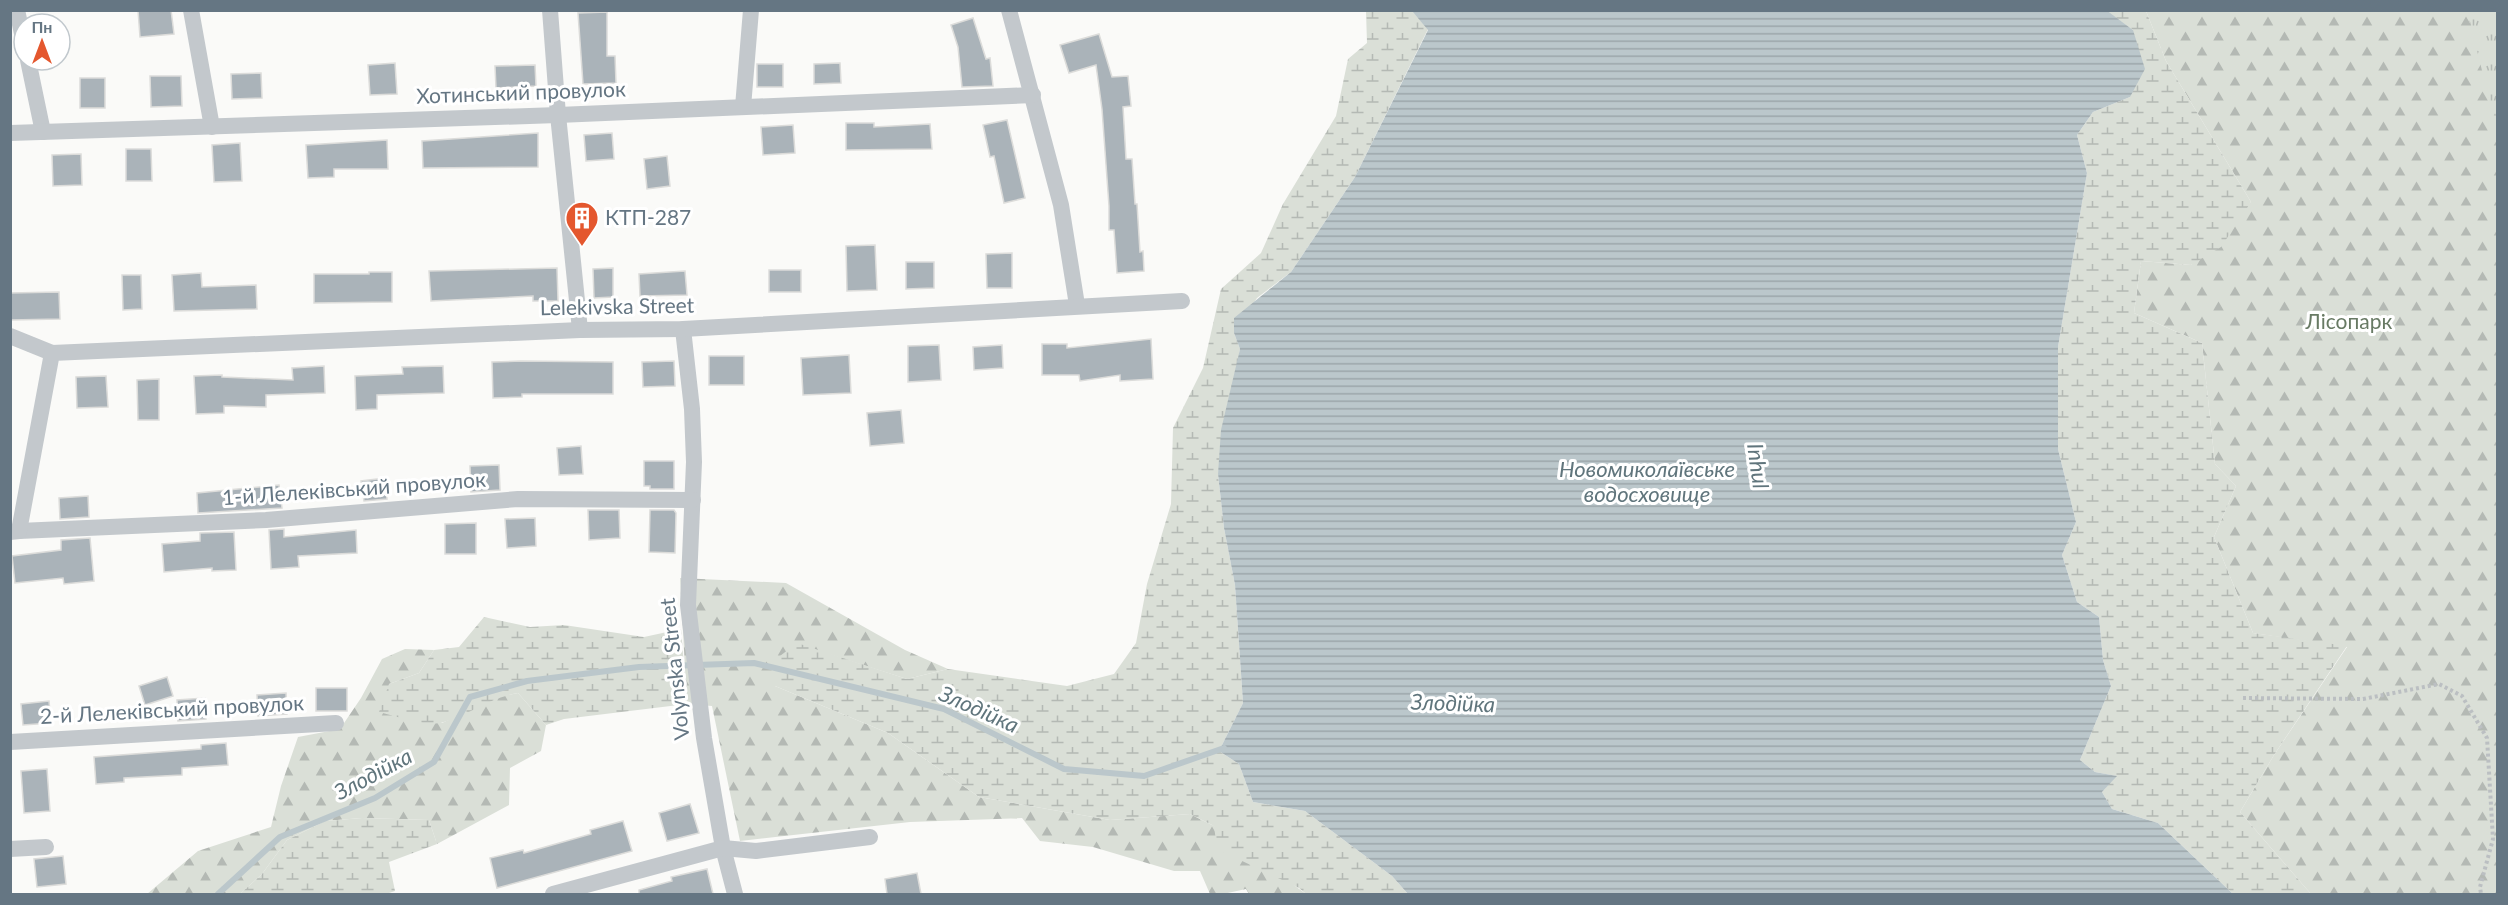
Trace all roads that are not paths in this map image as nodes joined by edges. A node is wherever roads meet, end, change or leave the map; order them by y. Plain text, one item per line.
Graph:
1 (191, 10) edge
2 (550, 10) edge
3 (751, 10) edge
4 (1009, 10) edge
5 (30, 72) edge
6 (1033, 94) junction
7 (743, 107) junction
8 (558, 115) junction
9 (212, 127) junction
10 (43, 132) junction
11 (10, 133) edge
12 (1182, 301) dead end
13 (1077, 305) junction
14 (683, 329) junction
15 (580, 330) junction
16 (10, 336) edge
17 (52, 353) junction
18 (693, 500) junction
19 (15, 532) edge
20 (336, 723) dead end
21 (10, 742) edge
22 (870, 837) dead end
23 (46, 847) dead end
24 (723, 848) junction
25 (10, 849) edge
26 (553, 894) edge
27 (735, 894) edge

1 - 9 street
2 - 8 street
3 - 7 street
4 - 6 street
5 - 10 street
6 - 7 street, Хотинський провулок
6 - 13 street
7 - 8 street, Хотинський провулок
8 - 9 street, Хотинський провулок
8 - 15 street
9 - 10 street, Хотинський провулок
10 - 11 street, Хотинський провулок
12 - 13 street, Lelekivska Street
13 - 14 street, Lelekivska Street
14 - 15 street, Lelekivska Street
14 - 18 street, Volynska Street
15 - 17 street, Lelekivska Street
16 - 17 street, Lelekivska Street
17 - 19 street
18 - 19 street, 1-й Лелеківський провулок
18 - 24 street, Volynska Street
20 - 21 street, 2-й Лелеківський провулок
22 - 24 street
23 - 25 street
24 - 26 street
24 - 27 street, Volynska Street

